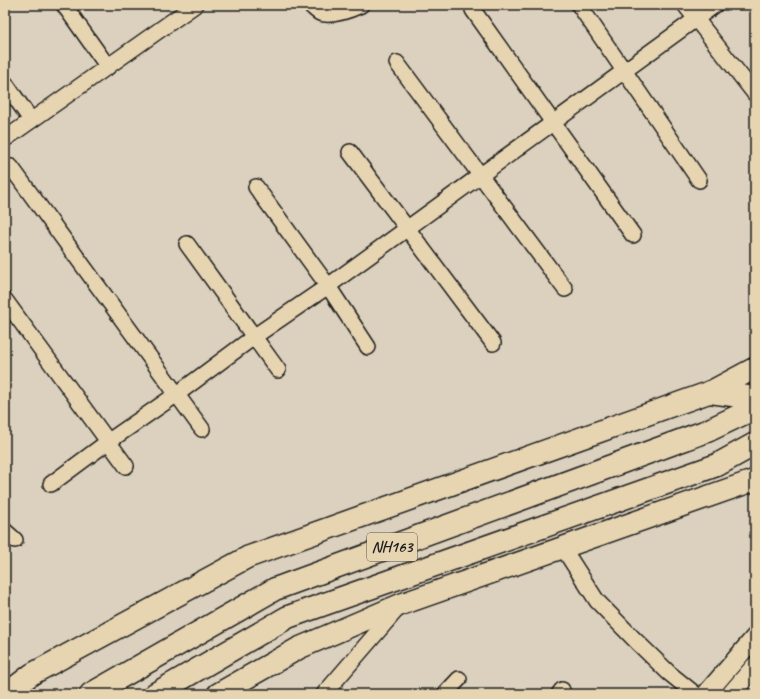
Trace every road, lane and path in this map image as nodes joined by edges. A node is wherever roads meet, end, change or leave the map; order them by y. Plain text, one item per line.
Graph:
1 (64, 5) edge
2 (310, 5) edge
3 (360, 5) edge
4 (580, 5) edge
5 (685, 5) edge
6 (715, 5) edge
7 (192, 6) edge
8 (473, 10) dead end
9 (695, 19) junction
10 (397, 64) dead end
11 (108, 67) junction
12 (625, 70) junction
13 (5, 83) edge
14 (755, 94) edge
15 (31, 120) junction
16 (553, 123) junction
17 (5, 138) edge
18 (350, 152) dead end
19 (11, 167) dead end
20 (481, 174) junction
21 (699, 180) dead end
22 (256, 187) dead end
23 (408, 228) junction
24 (633, 235) dead end
25 (187, 244) dead end
26 (328, 286) junction
27 (565, 289) dead end
28 (5, 300) edge
29 (254, 336) junction
30 (493, 343) dead end
31 (368, 347) dead end
32 (755, 368) edge
33 (278, 370) dead end
34 (710, 392) junction
35 (177, 394) junction
36 (755, 398) edge
37 (755, 408) edge
38 (202, 429) dead end
39 (109, 441) junction
40 (755, 444) edge
41 (126, 466) dead end
42 (755, 480) edge
43 (51, 484) dead end
44 (563, 548) junction
45 (402, 604) junction
46 (755, 637) edge
47 (755, 666) edge
48 (459, 679) dead end
49 (6, 694) edge
50 (91, 694) edge
51 (155, 694) edge
52 (218, 694) edge
53 (324, 694) edge
54 (445, 694) edge
55 (695, 694) edge
56 (706, 694) edge
57 (731, 694) edge

1 - 11 street
2 - 3 street
4 - 12 street
5 - 9 street
6 - 9 street
7 - 11 street
8 - 16 street
9 - 12 street
9 - 14 street
10 - 20 street
11 - 15 street
12 - 16 street
12 - 21 street
13 - 15 street
15 - 17 street
16 - 20 street
16 - 24 street
18 - 23 street
19 - 35 street
20 - 23 street
20 - 27 street
22 - 26 street
23 - 26 street
23 - 30 street
25 - 29 street
26 - 29 street
26 - 31 street
28 - 39 street
29 - 33 street
29 - 35 street
32 - 34 main road
34 - 36 highway
34 - 49 main road
35 - 38 street
35 - 39 street
37 - 50 highway, NH163
39 - 41 street
39 - 43 street
40 - 51 highway, NH163
42 - 44 main road
44 - 45 main road
44 - 55 street
45 - 52 main road
45 - 53 street
46 - 56 street
47 - 57 street
48 - 54 street

